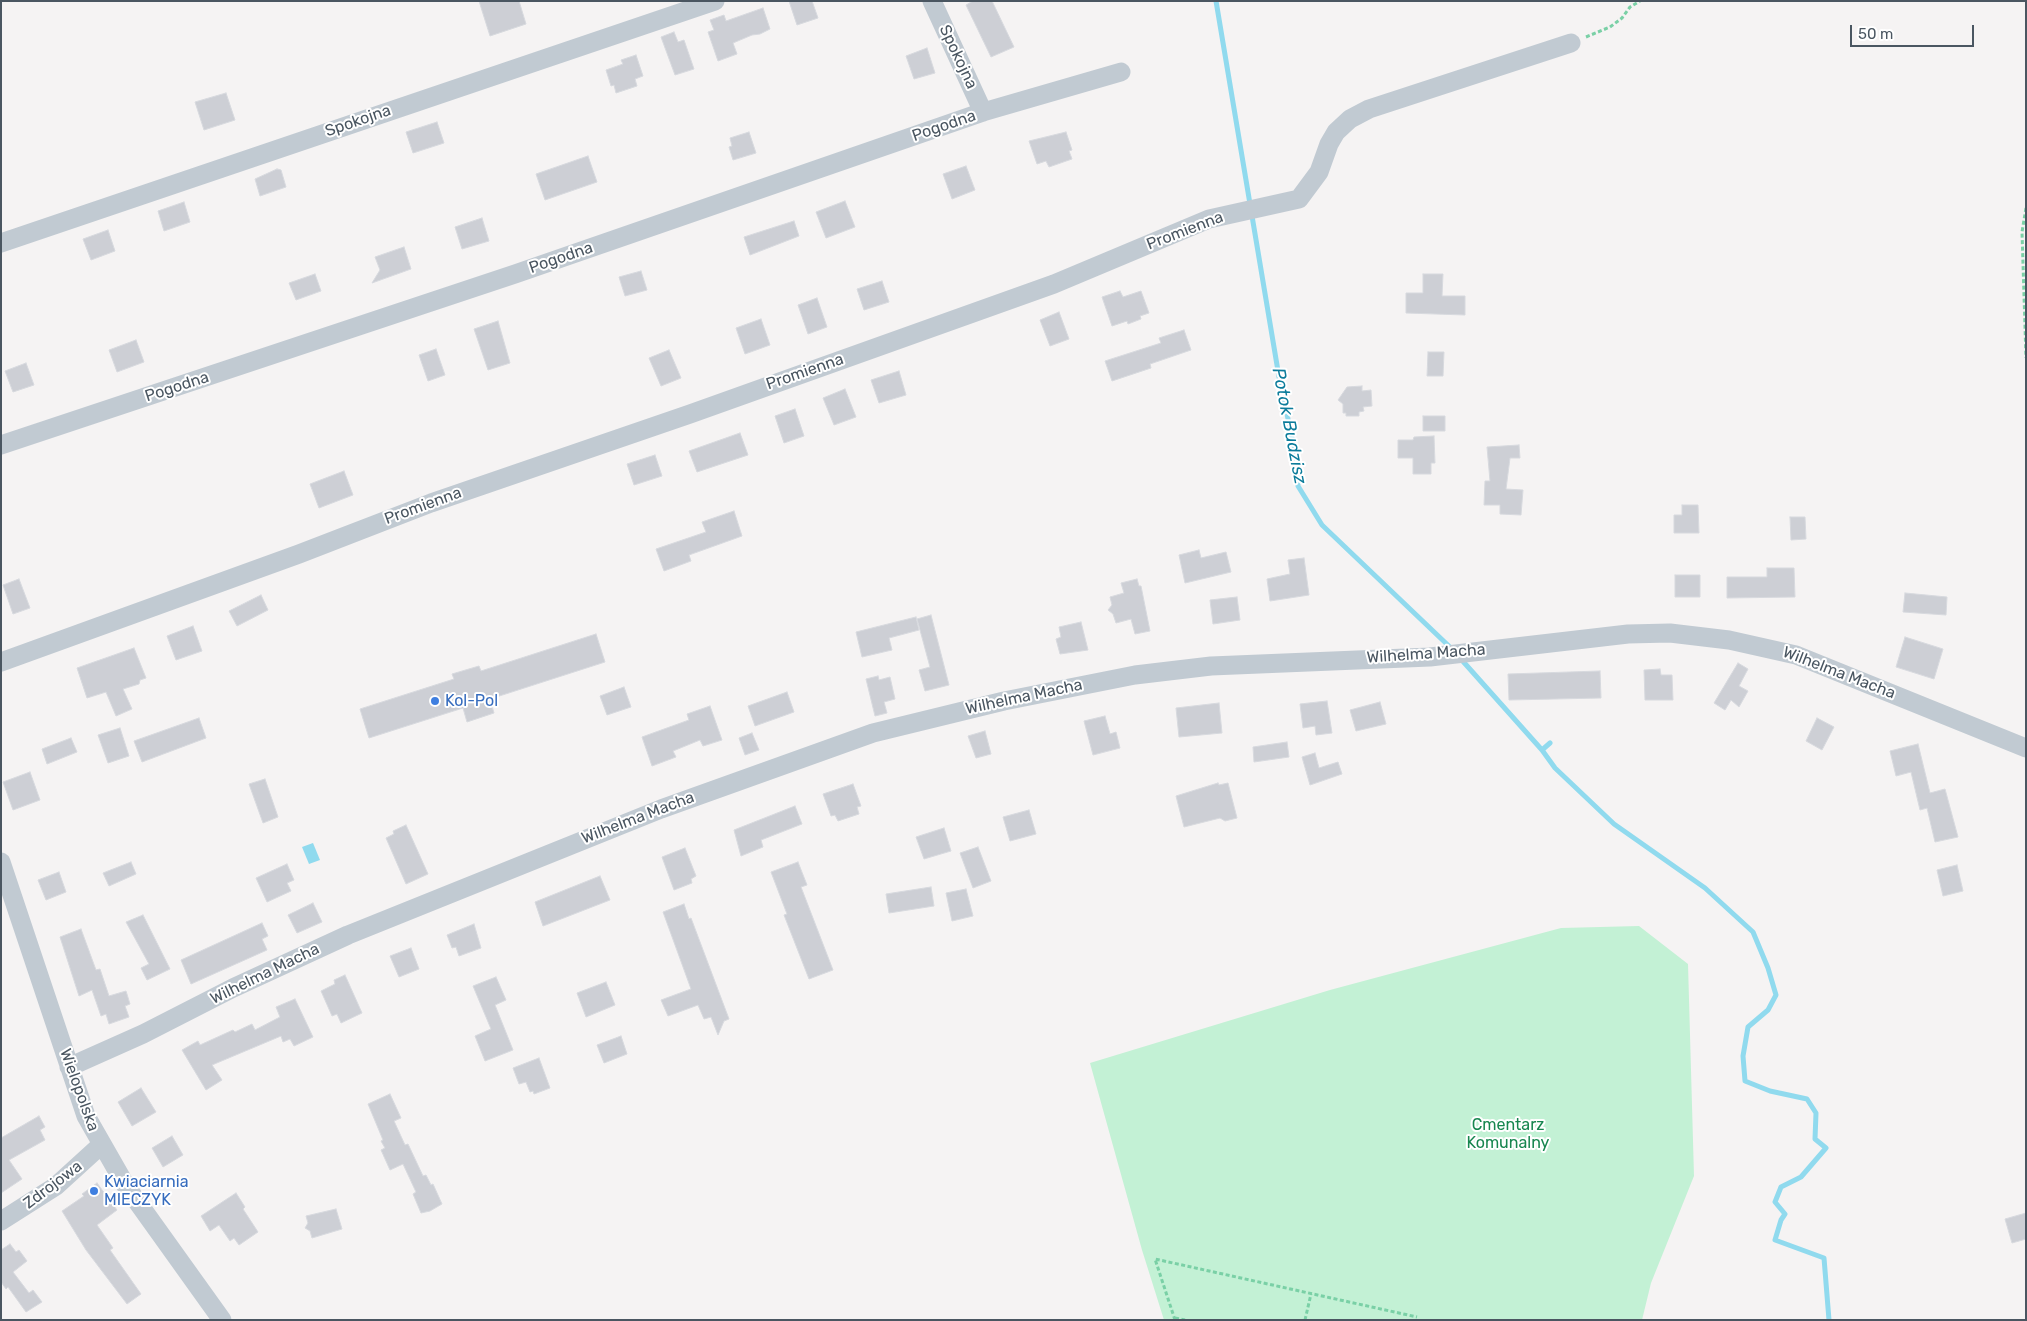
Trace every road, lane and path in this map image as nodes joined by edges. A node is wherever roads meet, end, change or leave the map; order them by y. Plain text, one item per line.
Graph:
1 (715, 1) edge
2 (932, 1) edge
3 (1640, 1) edge
4 (1571, 43) joint
5 (1120, 72) dead end
6 (983, 112) junction
7 (2026, 208) edge
8 (1, 243) edge
9 (2026, 358) edge
10 (1, 445) edge
11 (1, 662) edge
12 (2026, 748) edge
13 (1, 862) edge
14 (69, 1067) junction
15 (101, 1145) junction
16 (1, 1221) edge
17 (1311, 1294) junction
18 (1417, 1317) dead end
19 (1175, 1319) edge
20 (222, 1320) edge
21 (1185, 1320) edge
22 (1305, 1320) edge

1 - 8 street, Spokojna
2 - 6 street, Spokojna
3 - 4 path
4 - 11 street, Promienna
5 - 6 street, Pogodna
6 - 10 street, Pogodna
7 - 9 path
12 - 14 street, Wilhelma Macha
13 - 14 street, Wielopolska
14 - 15 street, Wielopolska
15 - 16 street, Zdrojowa
15 - 20 street, Wielopolska
17 - 18 path
17 - 19 path
17 - 22 path
19 - 21 path

